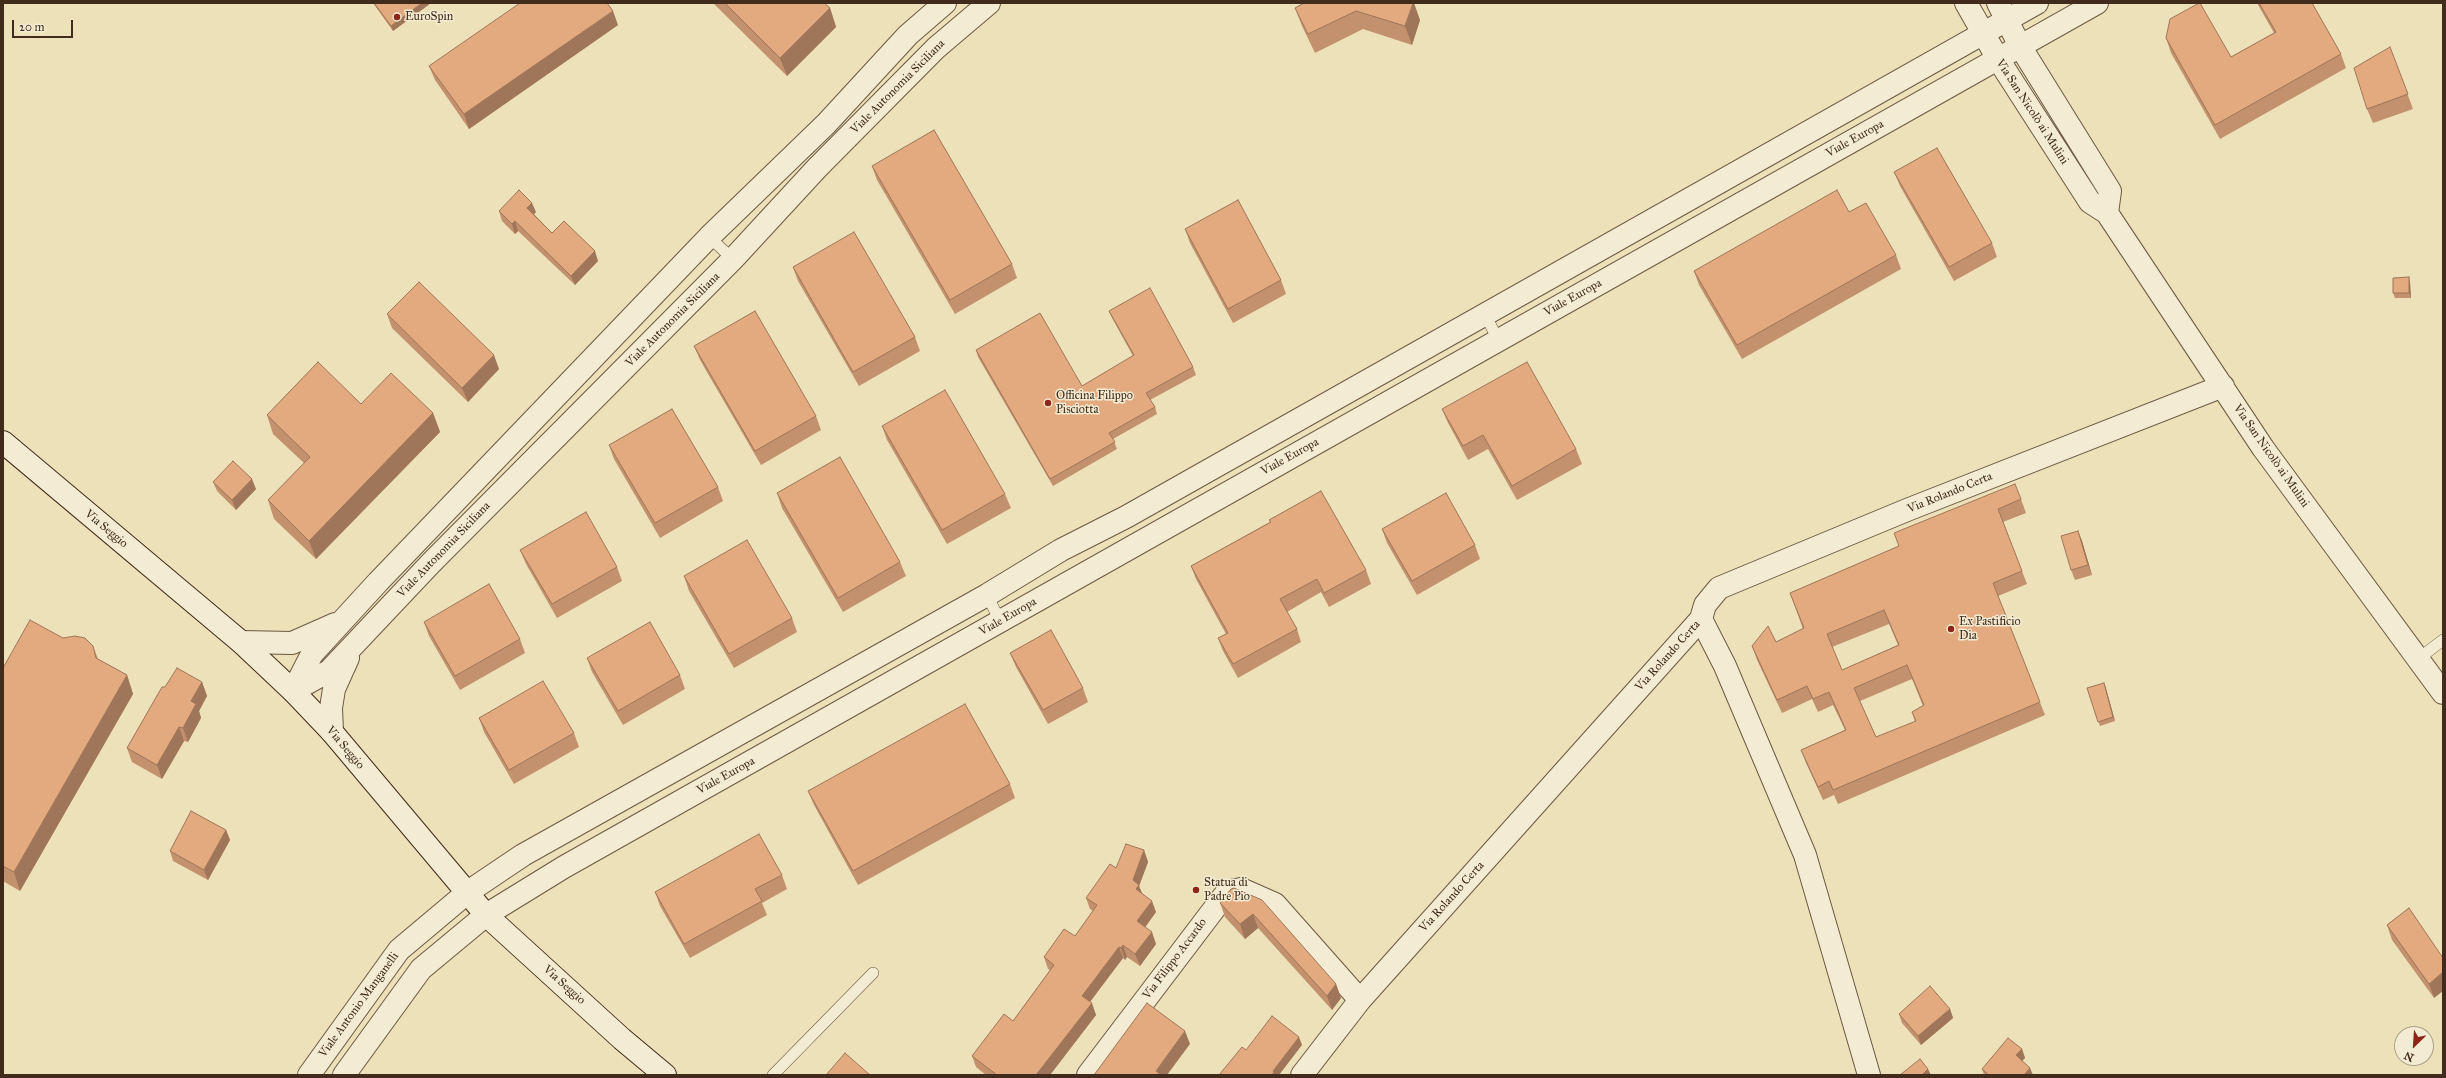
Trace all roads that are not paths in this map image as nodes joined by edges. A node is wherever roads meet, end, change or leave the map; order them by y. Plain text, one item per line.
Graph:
1 (945, 3) edge
2 (989, 3) edge
3 (1966, 3) edge
4 (2036, 3) edge
5 (2097, 3) edge
6 (2003, 11) edge
7 (1984, 32) junction
8 (2020, 46) junction
9 (1998, 58) junction
10 (2107, 213) junction
11 (709, 237) junction
12 (734, 259) junction
13 (1485, 314) junction
14 (1498, 340) junction
15 (2223, 386) junction
16 (3, 442) edge
17 (987, 595) junction
18 (1701, 619) junction
19 (1000, 621) junction
20 (338, 623) junction
21 (358, 640) junction
22 (2443, 640) edge
23 (241, 642) junction
24 (2418, 659) junction
25 (293, 691) junction
26 (2443, 693) edge
27 (332, 732) junction
28 (468, 892) junction
29 (486, 915) junction
30 (873, 972) dead end
31 (1360, 1000) junction
32 (309, 1075) edge
33 (344, 1075) edge
34 (665, 1075) edge
35 (773, 1075) edge
36 (1088, 1075) edge
37 (1302, 1075) edge
38 (1868, 1075) edge

1 - 11 street, Viale Autonomia Siciliana
2 - 12 street, Viale Autonomia Siciliana
3 - 7 street, Via San Nicolò ai Mulini
4 - 6 street
5 - 8 street, Viale Europa
6 - 7 street
6 - 8 street, Via San Nicolò ai Mulini
7 - 9 street, Via San Nicolò ai Mulini
7 - 13 street
8 - 9 street, Viale Europa
8 - 10 street, Via San Nicolò ai Mulini
9 - 10 street, Via San Nicolò ai Mulini
9 - 14 street, Viale Europa
10 - 15 street, Via San Nicolò ai Mulini
11 - 12 lane
11 - 20 street, Viale Autonomia Siciliana
12 - 21 street, Viale Autonomia Siciliana
13 - 14 lane
13 - 17 street
14 - 19 street, Viale Europa
15 - 18 street, Via Rolando Certa
15 - 24 street, Via San Nicolò ai Mulini
16 - 23 street, Via Seggio
17 - 19 lane
17 - 28 street
18 - 31 street, Via Rolando Certa
18 - 38 street
19 - 29 street, Viale Europa
20 - 23 street, Viale Autonomia Siciliana
20 - 25 street, Viale Autonomia Siciliana
21 - 25 street, Viale Autonomia Siciliana
21 - 27 street, Viale Autonomia Siciliana
22 - 24 lane
23 - 25 street, Via Seggio
24 - 26 street, Via San Nicolò ai Mulini
25 - 27 street, Via Seggio
27 - 28 street, Via Seggio
28 - 29 street, Via Seggio
28 - 32 street, Viale Antonio Manganelli
29 - 33 street
29 - 34 street, Via Seggio
30 - 35 lane
31 - 36 street, Via Filippo Accardo
31 - 37 street, Via Rolando Certa

